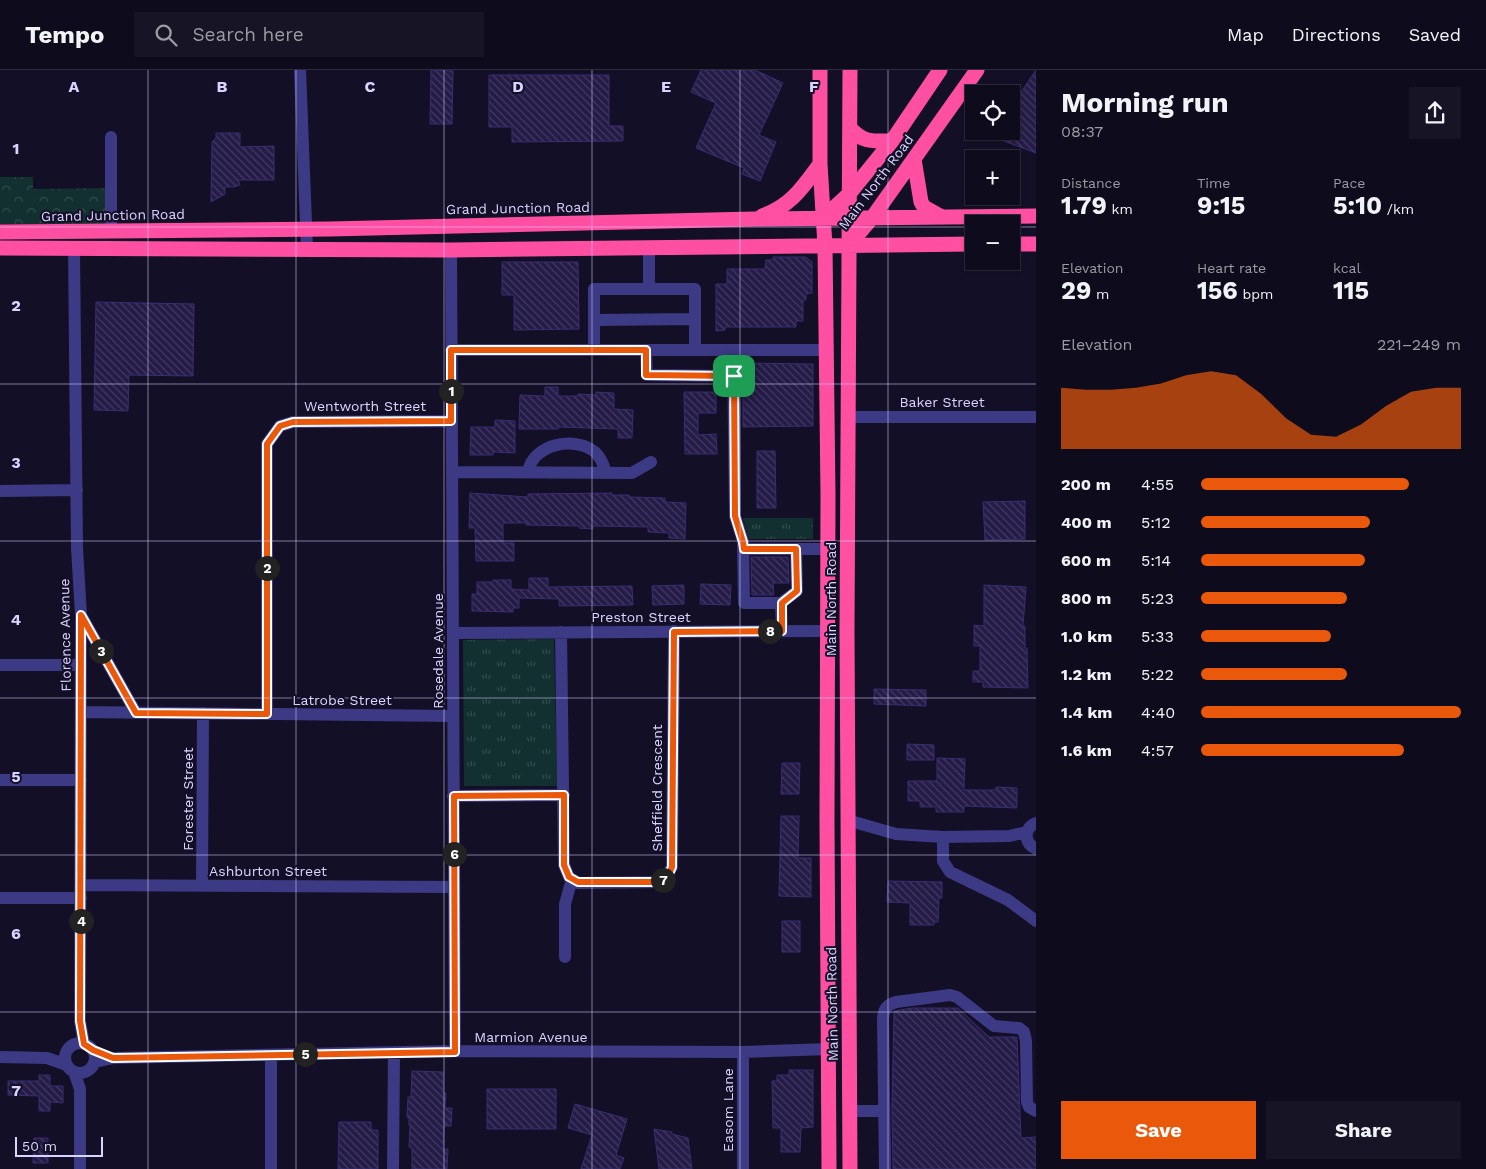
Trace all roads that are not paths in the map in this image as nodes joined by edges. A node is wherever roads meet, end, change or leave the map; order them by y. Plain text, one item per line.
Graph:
1 (300, 70) edge
2 (820, 70) edge
3 (850, 70) edge
4 (940, 70) edge
5 (977, 70) edge
6 (850, 128) junction
7 (111, 137) dead end
8 (892, 141) junction
9 (914, 159) junction
10 (820, 164) junction
11 (850, 194) junction
12 (1036, 216) edge
13 (754, 218) junction
14 (824, 218) junction
15 (849, 218) junction
16 (872, 218) junction
17 (943, 218) junction
18 (450, 226) junction
19 (306, 229) junction
20 (112, 231) junction
21 (0, 232) edge
22 (74, 232) junction
23 (965, 244) edge
24 (1020, 244) edge
25 (1036, 244) edge
26 (849, 245) junction
27 (825, 246) junction
28 (0, 248) edge
29 (74, 248) junction
30 (307, 248) junction
31 (649, 248) junction
32 (451, 250) junction
33 (649, 289) junction
34 (695, 319) junction
35 (594, 320) junction
36 (451, 350) junction
37 (594, 350) junction
38 (646, 350) junction
39 (695, 350) junction
40 (734, 350) junction
41 (826, 350) junction
42 (734, 376) junction
43 (848, 417) junction
44 (1036, 417) edge
45 (451, 421) junction
46 (651, 462) dead end
47 (452, 472) junction
48 (528, 472) junction
49 (606, 473) junction
50 (77, 490) junction
51 (0, 491) edge
52 (744, 549) junction
53 (796, 549) junction
54 (828, 549) junction
55 (782, 603) junction
56 (81, 615) junction
57 (847, 630) junction
58 (782, 631) junction
59 (828, 631) junction
60 (454, 632) junction
61 (561, 632) junction
62 (674, 632) junction
63 (0, 665) edge
64 (80, 665) junction
65 (81, 712) junction
66 (136, 713) junction
67 (203, 714) junction
68 (267, 714) junction
69 (453, 716) junction
70 (0, 780) edge
71 (81, 780) junction
72 (564, 795) junction
73 (454, 796) junction
74 (827, 820) junction
75 (847, 820) junction
76 (943, 837) junction
77 (1033, 841) edge
78 (572, 879) junction
79 (202, 886) junction
80 (454, 887) junction
81 (81, 892) junction
82 (0, 898) edge
83 (1036, 921) edge
84 (565, 957) dead end
85 (828, 1049) junction
86 (849, 1049) junction
87 (83, 1050) junction
88 (394, 1052) junction
89 (455, 1052) junction
90 (743, 1052) junction
91 (271, 1055) junction
92 (0, 1057) edge
93 (47, 1058) junction
94 (75, 1070) junction
95 (850, 1111) junction
96 (884, 1111) junction
97 (1035, 1111) edge
98 (80, 1169) edge
99 (271, 1169) edge
100 (393, 1169) edge
101 (743, 1169) edge
102 (829, 1169) edge
103 (850, 1169) edge
104 (885, 1169) edge

1 - 19 street
2 - 10 highway, Main North Road
3 - 6 highway
4 - 8 highway, Main North Road
5 - 9 highway, Main North Road
6 - 8 highway
6 - 11 highway
7 - 20 street
8 - 11 highway, Main North Road
9 - 16 highway, Main North Road
9 - 17 highway
10 - 13 highway
10 - 14 highway, Main North Road
11 - 14 highway, Main North Road
11 - 15 highway
12 - 17 highway, Grand Junction Road
13 - 14 highway, Grand Junction Road
13 - 18 highway, Grand Junction Road
14 - 15 highway, Grand Junction Road
14 - 27 highway, Main North Road
15 - 16 highway, Grand Junction Road
15 - 26 highway
16 - 17 highway, Grand Junction Road
16 - 26 highway, Main North Road
18 - 19 highway, Grand Junction Road
18 - 32 highway
19 - 20 highway, Grand Junction Road
19 - 30 street
20 - 22 highway, Grand Junction Road
21 - 22 highway, Grand Junction Road
22 - 29 highway
23 - 26 highway
24 - 25 highway
26 - 27 highway
26 - 43 highway, Main North Road
27 - 31 highway
27 - 41 highway, Main North Road
28 - 29 highway
29 - 30 highway
29 - 50 street, Florence Avenue
30 - 32 highway
31 - 32 highway
31 - 33 street
32 - 36 street, Rosedale Avenue
33 - 34 street
33 - 35 street
34 - 35 street
34 - 39 street
35 - 37 street
36 - 37 street
36 - 45 street, Rosedale Avenue
37 - 38 street
38 - 39 street
38 - 42 street
39 - 40 street
40 - 41 street
40 - 42 street
41 - 54 highway, Main North Road
42 - 52 street
43 - 44 street, Baker Street
43 - 57 highway, Main North Road
45 - 47 street, Rosedale Avenue
45 - 68 street, Wentworth Street
46 - 49 street
47 - 48 street
47 - 60 street, Rosedale Avenue
48 - 49 street
48 - 49 street
50 - 51 street
50 - 56 street, Florence Avenue
52 - 53 street
52 - 55 street
53 - 54 street
53 - 55 street
54 - 59 highway, Main North Road
55 - 58 street
56 - 64 street, Florence Avenue
56 - 66 street
57 - 59 highway
57 - 75 highway, Main North Road
58 - 59 street, Preston Street
58 - 62 street, Preston Street
59 - 74 highway, Main North Road
60 - 61 street, Preston Street
60 - 69 street, Rosedale Avenue
61 - 62 street, Preston Street
61 - 72 street
62 - 78 street, Sheffield Crescent
63 - 64 street
64 - 65 street, Florence Avenue
65 - 66 street, Latrobe Street
65 - 71 street, Florence Avenue
66 - 67 street, Latrobe Street
67 - 68 street, Latrobe Street
67 - 79 street, Forester Street
68 - 69 street, Latrobe Street
69 - 73 street, Rosedale Avenue
70 - 71 street
71 - 81 street, Florence Avenue
72 - 73 street
72 - 78 street
73 - 80 street, Rosedale Avenue
74 - 75 highway
74 - 85 highway, Main North Road
75 - 76 street
75 - 86 highway, Main North Road
76 - 77 street
76 - 83 street
78 - 84 street
79 - 80 street, Ashburton Street
79 - 81 street, Ashburton Street
80 - 89 street, Rosedale Avenue
81 - 82 street, Ashburton Street
81 - 87 street, Florence Avenue
85 - 86 highway
85 - 90 street, Marmion Avenue
85 - 102 highway, Main North Road
86 - 95 highway, Main North Road
87 - 91 street, Marmion Avenue
87 - 93 street
87 - 94 street
87 - 94 street
88 - 89 street, Marmion Avenue
88 - 91 street, Marmion Avenue
88 - 100 street
89 - 90 street, Marmion Avenue
90 - 101 street, Easom Lane
91 - 99 street
92 - 93 street
93 - 94 street
94 - 98 street
95 - 96 street
95 - 102 highway
95 - 103 highway, Main North Road
96 - 97 street
96 - 104 street

